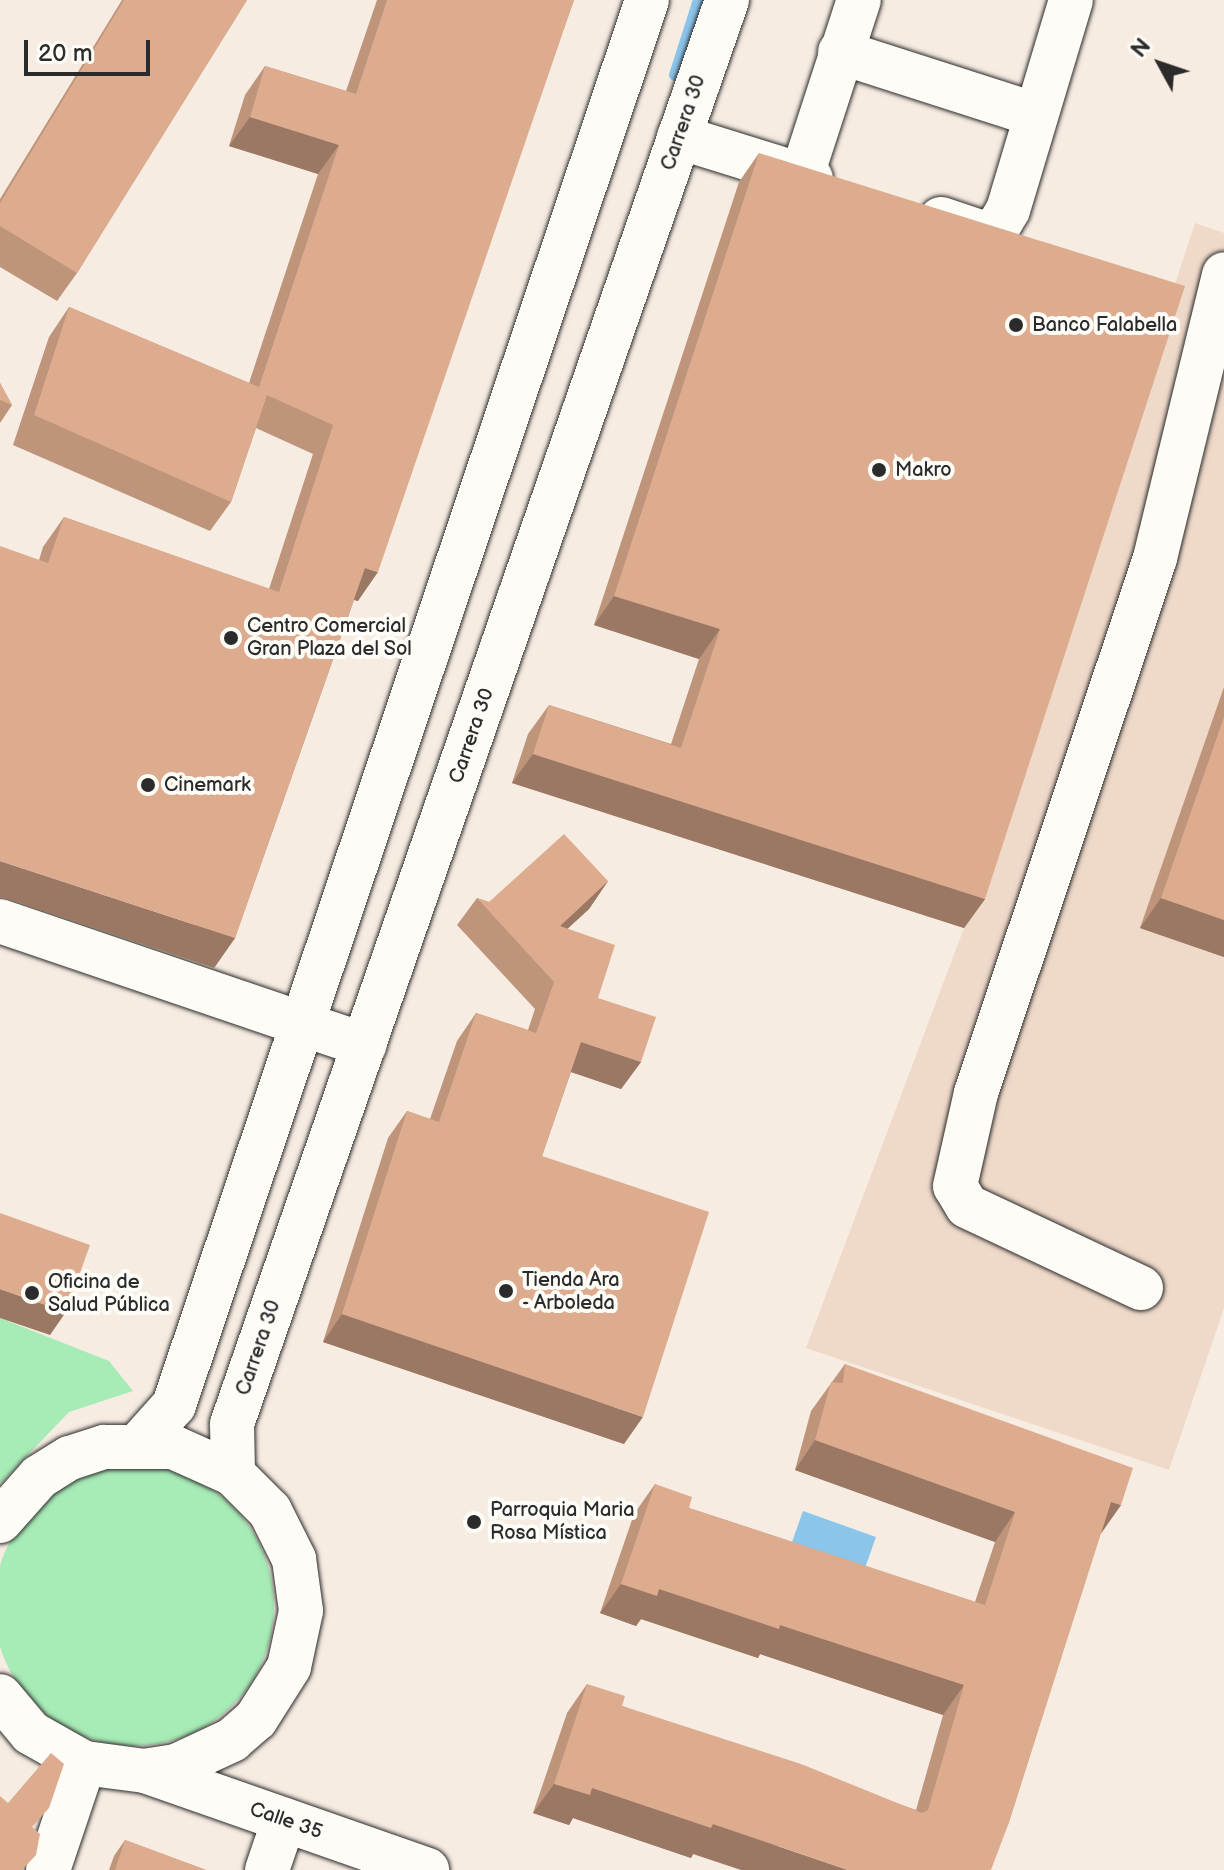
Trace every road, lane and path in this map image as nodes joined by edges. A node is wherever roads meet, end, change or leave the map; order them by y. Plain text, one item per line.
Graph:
1 (647, 0) edge
2 (727, 0) edge
3 (859, 0) edge
4 (1071, 0) edge
5 (840, 52) junction
6 (1033, 114) junction
7 (679, 137) junction
8 (802, 175) junction
9 (848, 189) edge
10 (908, 209) edge
11 (1224, 274) edge
12 (0, 921) edge
13 (301, 1026) junction
14 (364, 1045) junction
15 (1141, 1288) dead end
16 (140, 1443) junction
17 (233, 1474) junction
18 (0, 1521) edge
19 (0, 1696) edge
20 (84, 1763) junction
21 (145, 1771) junction
22 (284, 1820) junction
23 (48, 1870) edge
24 (267, 1870) edge
25 (427, 1870) edge

1 - 13 street
2 - 7 street, Carrera 30
3 - 5 street
4 - 6 street
5 - 6 street
5 - 8 street
6 - 10 street
7 - 8 street
7 - 14 street, Carrera 30
8 - 9 street
11 - 15 street
12 - 13 street
13 - 14 street
13 - 16 street
14 - 17 street, Carrera 30
16 - 17 street
16 - 18 street
17 - 21 street
19 - 20 street
20 - 21 street
20 - 23 street
21 - 22 street, Calle 35
22 - 24 street
22 - 25 street, Calle 35

